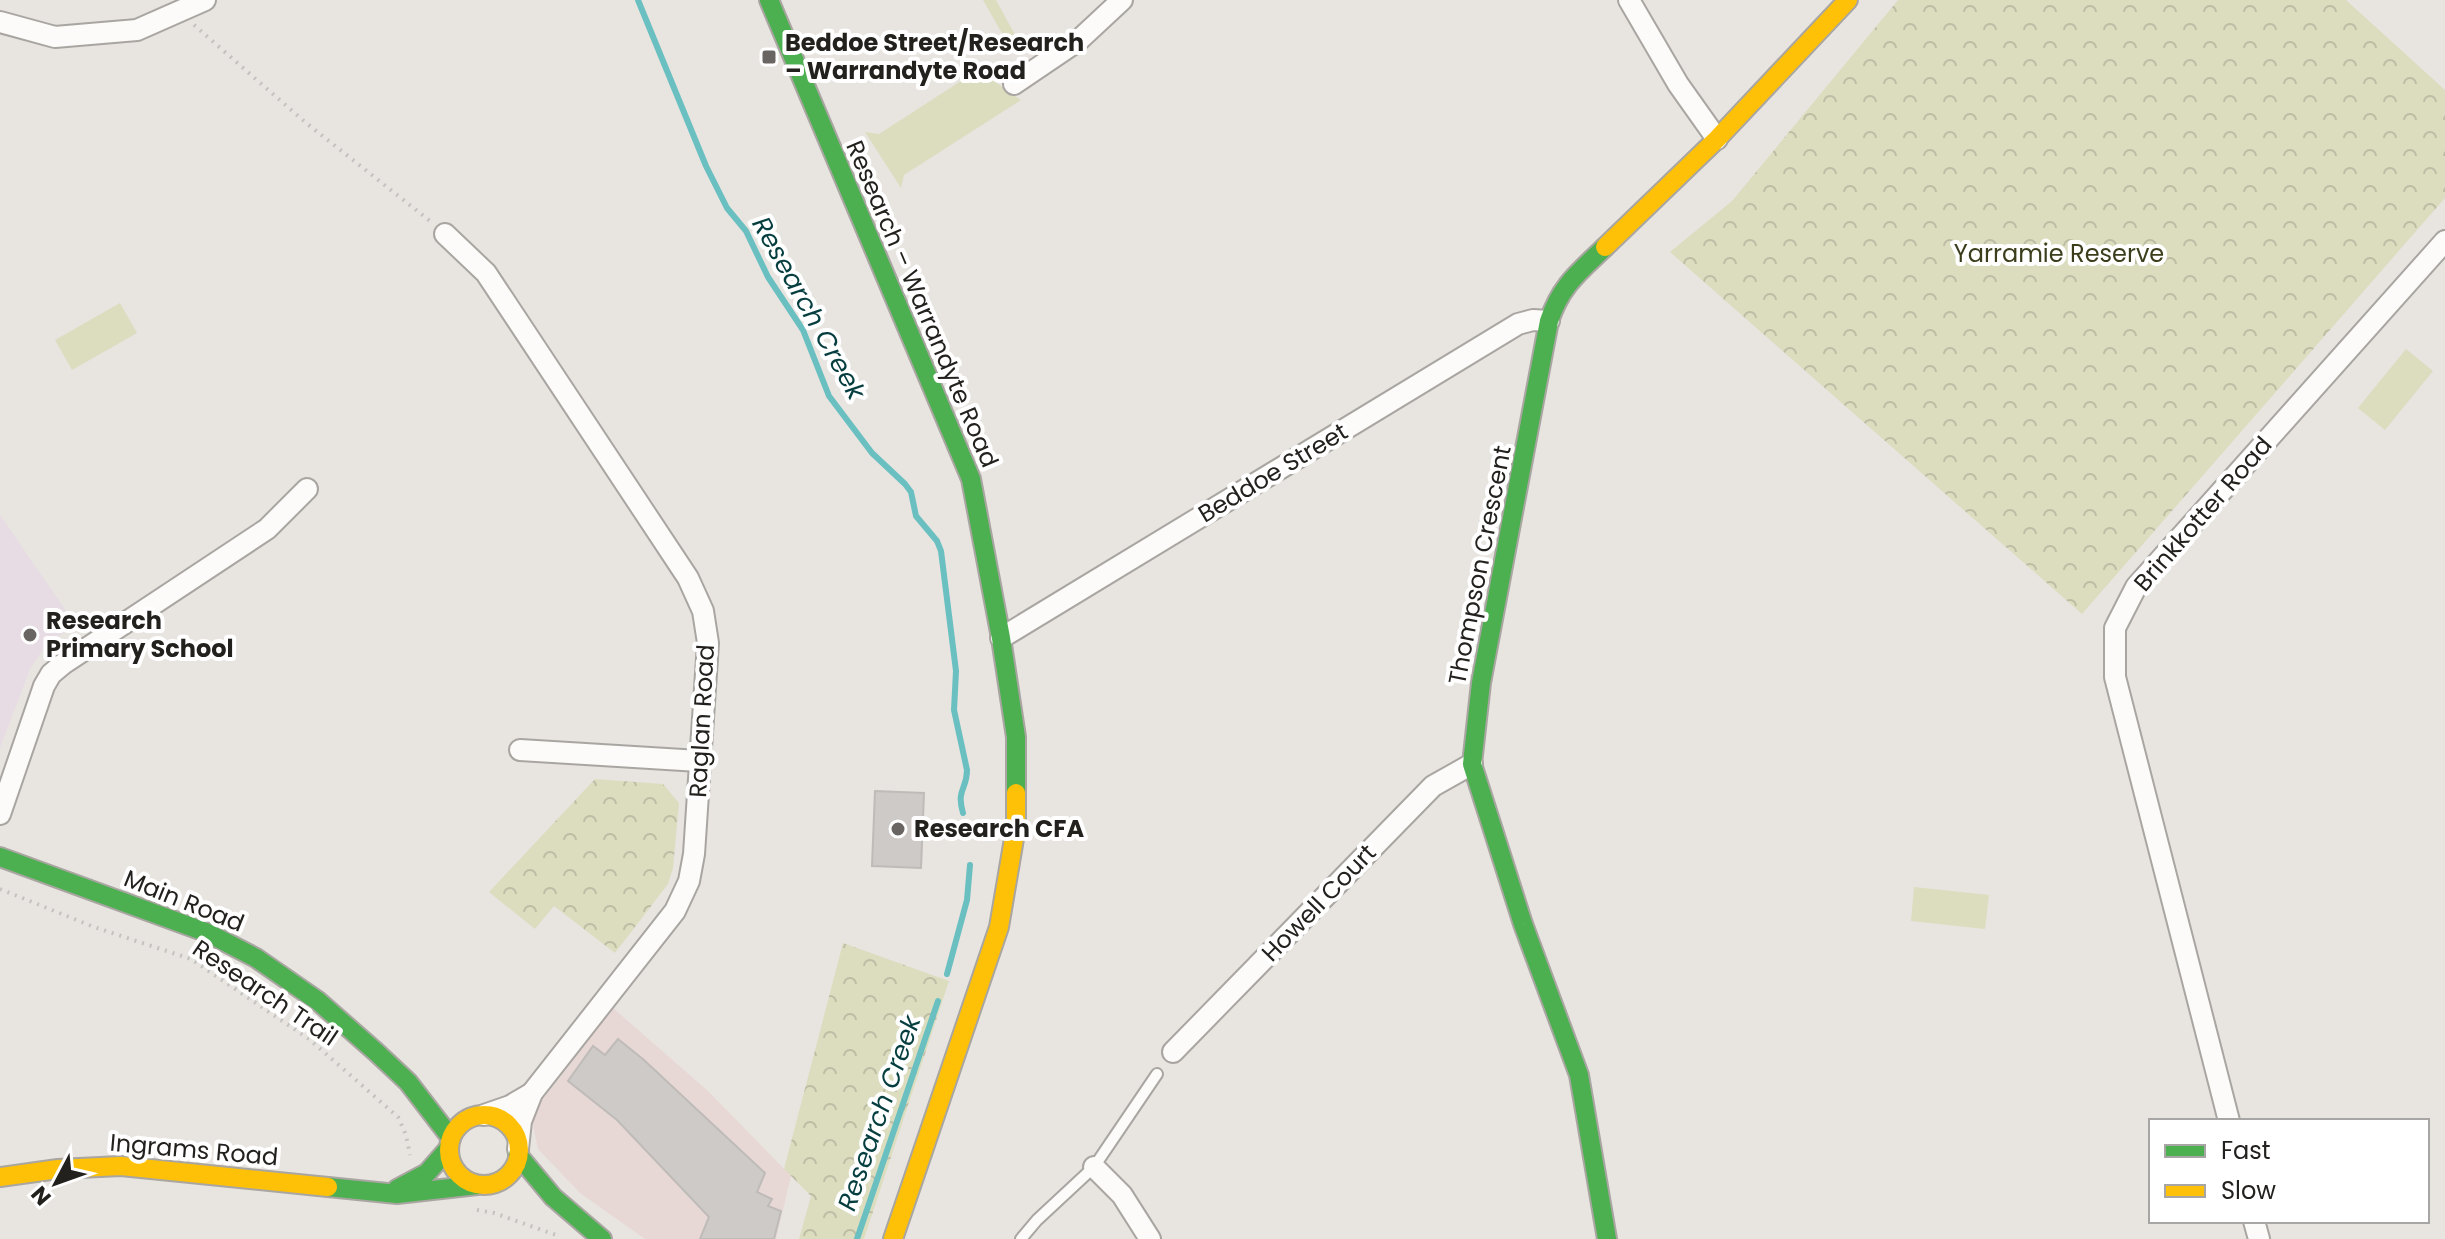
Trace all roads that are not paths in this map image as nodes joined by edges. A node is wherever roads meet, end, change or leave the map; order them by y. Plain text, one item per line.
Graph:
1 (205, 0) edge
2 (769, 0) edge
3 (1122, 0) edge
4 (1629, 0) edge
5 (1848, 0) edge
6 (0, 22) edge
7 (1014, 84) dead end
8 (1717, 139) junction
9 (445, 234) road end
10 (2445, 241) edge
11 (1549, 321) junction
12 (307, 489) dead end
13 (1001, 638) junction
14 (520, 750) dead end
15 (699, 761) junction
16 (1472, 764) junction
17 (0, 814) edge
18 (0, 857) edge
19 (1173, 1052) dead end
20 (1157, 1074) dead end
21 (408, 1082) junction
22 (532, 1093) junction
23 (478, 1116) junction
24 (2228, 1119) edge
25 (450, 1143) junction
26 (518, 1152) junction
27 (1094, 1167) junction
28 (0, 1177) edge
29 (482, 1185) junction
30 (385, 1192) junction
31 (572, 1215) junction
32 (602, 1239) edge
33 (893, 1239) edge
34 (1021, 1239) edge
35 (1150, 1239) edge
36 (1607, 1239) edge

1 - 6 street
2 - 13 main road, Research – Warrandyte Road
3 - 7 street
4 - 8 street
5 - 8 main road, Thompson Crescent
8 - 11 main road, Thompson Crescent
9 - 15 street, Raglan Road
10 - 24 street, Brinkkotter Road
11 - 13 street, Beddoe Street
11 - 16 main road, Thompson Crescent
12 - 17 street
13 - 33 main road, Research – Warrandyte Road
14 - 15 street
15 - 22 street, Raglan Road
16 - 19 street, Howell Court
16 - 36 main road, Thompson Crescent
18 - 21 main road, Main Road
20 - 27 lane
21 - 23 main road, Main Road
21 - 25 main road, Main Road
22 - 23 street, Raglan Road
22 - 26 street, Raglan Road
23 - 25 main road
23 - 26 main road
25 - 29 main road
25 - 30 main road, Ingrams Road
26 - 29 main road
26 - 31 main road
27 - 34 lane
27 - 35 street
28 - 30 main road, Ingrams Road
29 - 30 main road, Ingrams Road
29 - 31 main road
31 - 32 main road

